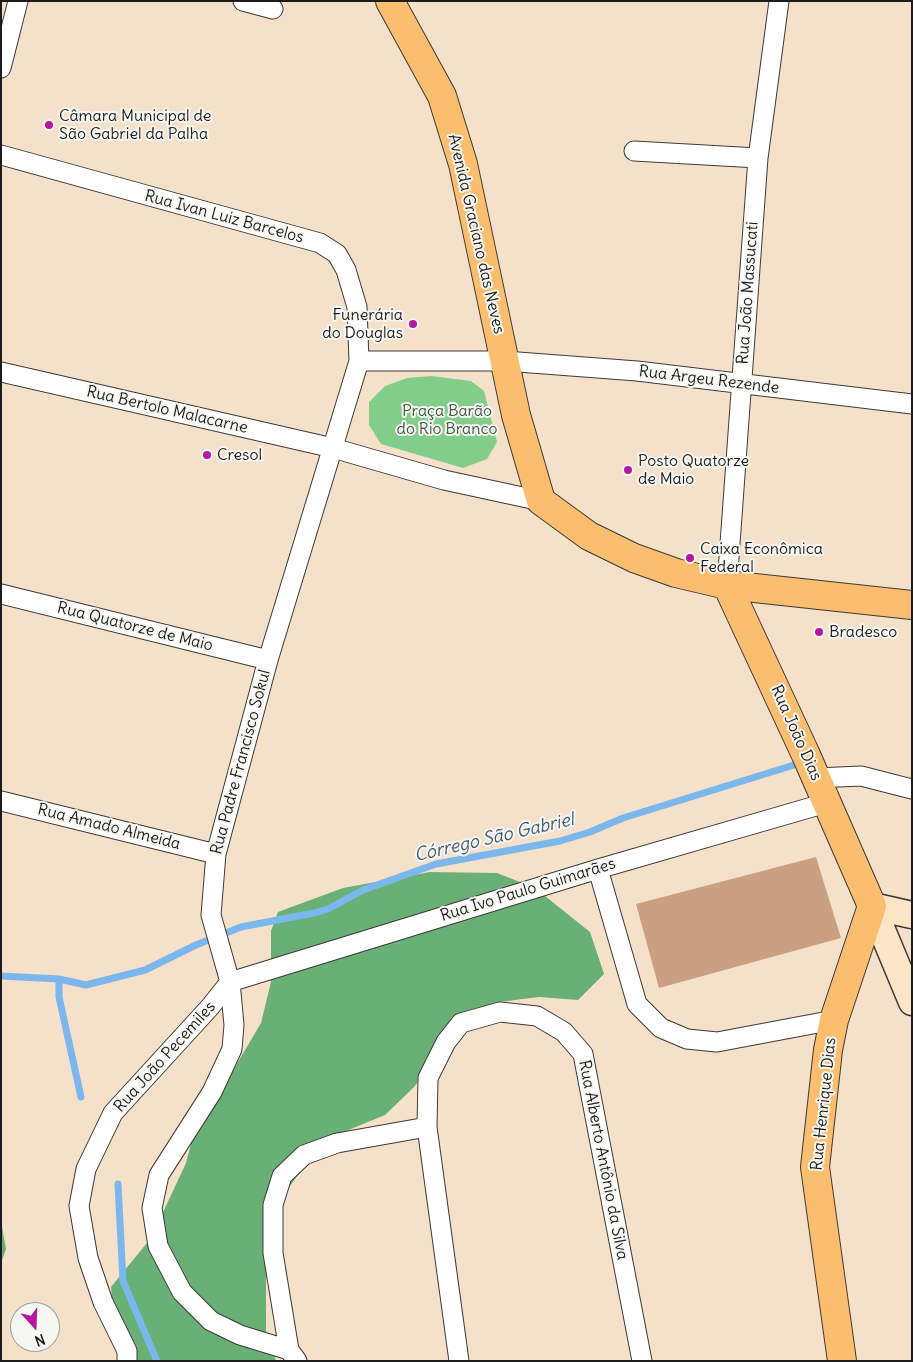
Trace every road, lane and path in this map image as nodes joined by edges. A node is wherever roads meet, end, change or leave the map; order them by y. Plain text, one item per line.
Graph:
1 (18, 1) edge
2 (243, 1) edge
3 (390, 1) edge
4 (779, 1) edge
5 (273, 9) dead end
6 (1, 68) edge
7 (634, 151) dead end
8 (1, 155) edge
9 (758, 158) junction
10 (359, 361) junction
11 (505, 361) junction
12 (1, 372) edge
13 (741, 384) junction
14 (912, 404) edge
15 (333, 448) junction
16 (541, 500) junction
17 (727, 585) junction
18 (1, 594) edge
19 (912, 605) edge
20 (268, 660) junction
21 (912, 789) edge
22 (821, 790) junction
23 (1, 801) edge
24 (216, 854) junction
25 (598, 869) junction
26 (867, 895) junction
27 (912, 914) edge
28 (230, 982) junction
29 (912, 1002) edge
30 (834, 1020) junction
31 (427, 1127) junction
32 (293, 1355) edge
33 (127, 1361) edge
34 (459, 1361) edge
35 (642, 1361) edge
36 (842, 1361) edge

1 - 6 street
2 - 5 street
3 - 11 main road, Avenida Graciano das Neves
4 - 9 street, Rua João Massucati
7 - 9 street
8 - 10 street, Rua Ivan Luiz Barcelos
9 - 13 street, Rua João Massucati
10 - 11 street
10 - 15 street
11 - 13 street, Rua Argeu Rezende
11 - 16 main road
12 - 15 street, Rua Bertolo Malacarne
13 - 14 street, Rua Argeu Rezende
13 - 17 street, Rua João Massucati
15 - 16 street
15 - 20 street, Rua Padre Francisco Sokul
16 - 17 main road
17 - 19 main road
17 - 22 main road, Rua João Dias
18 - 20 street, Rua Quatorze de Maio
20 - 24 street, Rua Padre Francisco Sokul
21 - 22 street, Rua Ivo Paulo Guimarães
22 - 25 street, Rua Ivo Paulo Guimarães
22 - 26 main road, Rua João Dias
23 - 24 street, Rua Amado Almeida
24 - 28 street, Rua Padre Francisco Sokul
25 - 28 street, Rua Ivo Paulo Guimarães
25 - 30 street
26 - 27 street
26 - 29 street, Rua João Dias
26 - 30 main road, Rua Henrique Dias
28 - 32 street, Rua Padre Francisco Sokul
28 - 33 street, Rua João Pecemiles
30 - 36 main road, Rua Henrique Dias
31 - 32 street
31 - 34 street, Rua Alberto Antônio da Silva
31 - 35 street, Rua Alberto Antônio da Silva

